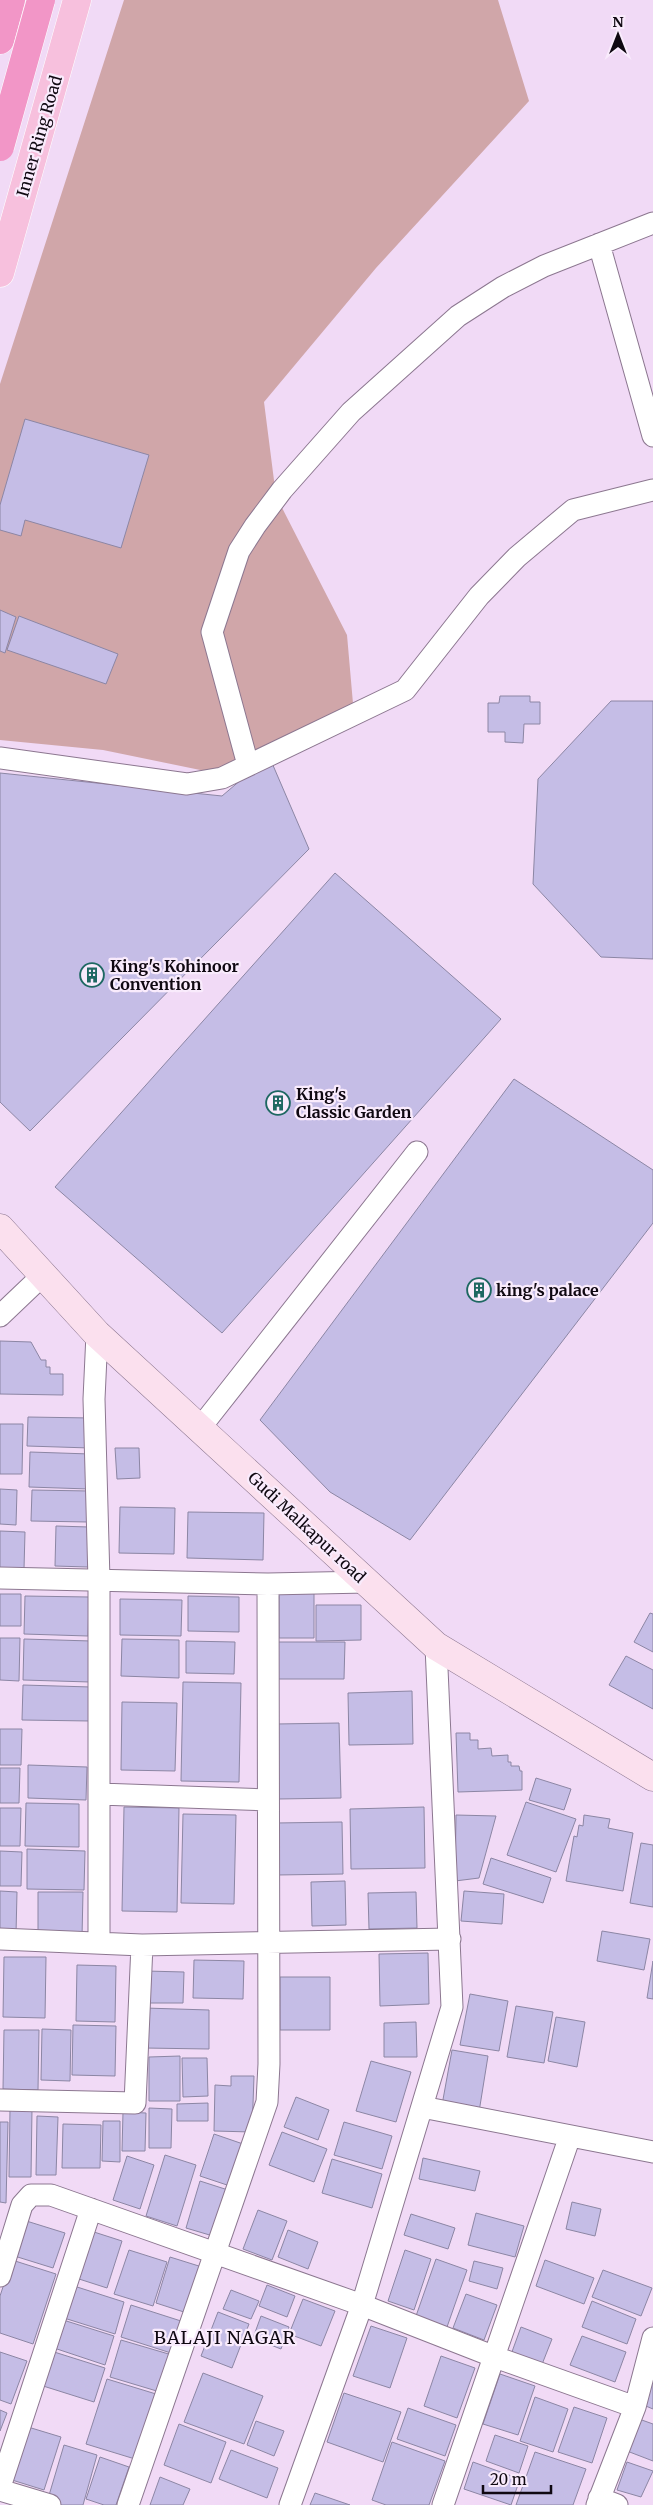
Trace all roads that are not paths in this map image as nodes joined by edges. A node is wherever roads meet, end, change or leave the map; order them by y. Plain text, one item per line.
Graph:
1 (11, 0) edge
2 (16, 0) edge
3 (41, 0) edge
4 (75, 7) edge
5 (0, 40) edge
6 (0, 147) edge
7 (653, 223) edge
8 (599, 244) junction
9 (0, 272) edge
10 (653, 436) edge
11 (653, 490) edge
12 (0, 758) edge
13 (248, 765) junction
14 (417, 1152) dead end
15 (0, 1228) edge
16 (43, 1275) junction
17 (0, 1316) edge
18 (97, 1334) junction
19 (200, 1428) junction
20 (0, 1578) edge
21 (98, 1580) junction
22 (367, 1582) junction
23 (268, 1584) junction
24 (436, 1646) junction
25 (653, 1777) edge
26 (99, 1794) junction
27 (268, 1800) junction
28 (0, 1939) edge
29 (450, 1939) junction
30 (99, 1942) junction
31 (268, 1942) junction
32 (142, 1944) junction
33 (0, 2100) edge
34 (422, 2107) junction
35 (570, 2136) junction
36 (653, 2152) edge
37 (91, 2209) junction
38 (215, 2254) junction
39 (0, 2276) edge
40 (362, 2305) junction
41 (653, 2338) edge
42 (495, 2357) junction
43 (635, 2407) junction
44 (0, 2488) edge
45 (604, 2503) edge
46 (50, 2505) edge
47 (128, 2505) edge
48 (290, 2505) edge
49 (443, 2505) edge

1 - 5 highway
2 - 4 main road
3 - 6 highway, bridge
4 - 9 main road, Inner Ring Road
7 - 8 street
8 - 10 street
8 - 13 street
11 - 13 street
12 - 13 street
14 - 19 street
15 - 16 street, Gudi Malkapur road
16 - 17 street
16 - 18 street, Gudi Malkapur road
18 - 19 street, Gudi Malkapur road
18 - 21 street
19 - 22 street, Gudi Malkapur road
20 - 21 street
21 - 23 street
21 - 26 street
22 - 23 street
22 - 24 street, Gudi Malkapur road
23 - 27 street
24 - 25 street, Gudi Malkapur road
24 - 29 street
26 - 27 street
26 - 30 street
27 - 31 street
28 - 30 street
29 - 31 street
29 - 34 street
30 - 32 street
31 - 32 street
31 - 38 street
32 - 33 street
34 - 35 street
34 - 40 street
35 - 36 street
35 - 42 street
37 - 38 street
37 - 39 street
37 - 44 street
38 - 40 street
38 - 47 street
40 - 42 street
40 - 48 street
41 - 43 street
42 - 43 street
42 - 49 street
43 - 45 street
44 - 46 street

